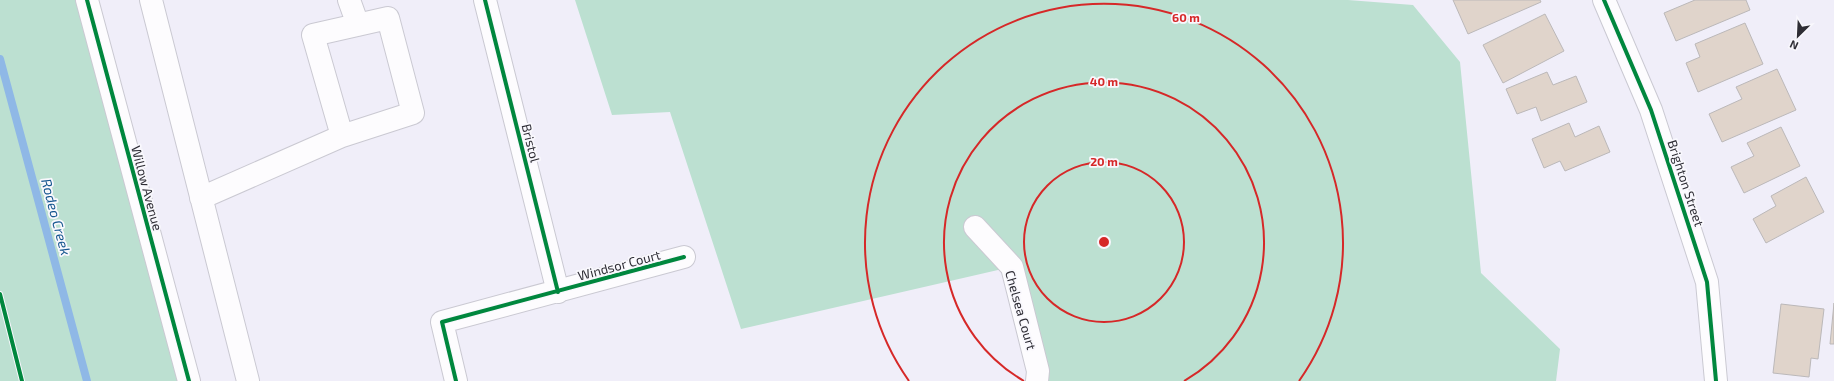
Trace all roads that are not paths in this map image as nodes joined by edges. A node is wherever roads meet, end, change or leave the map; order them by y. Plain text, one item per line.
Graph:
1 (87, 0) edge
2 (151, 0) edge
3 (349, 0) edge
4 (485, 0) edge
5 (1604, 0) edge
6 (358, 25) junction
7 (342, 136) junction
8 (201, 198) junction
9 (975, 227) dead end
10 (684, 257) dead end
11 (558, 292) junction
12 (188, 381) edge
13 (248, 381) edge
14 (456, 381) edge
15 (1037, 381) edge
16 (1716, 381) edge

1 - 12 street, Willow Avenue
2 - 8 street
3 - 6 street
4 - 11 street, Bristol
5 - 16 street, Brighton Street
6 - 7 street
6 - 7 street
7 - 8 street
8 - 13 street
9 - 15 street, Chelsea Court
10 - 11 street, Windsor Court
11 - 14 street, Windsor Court

